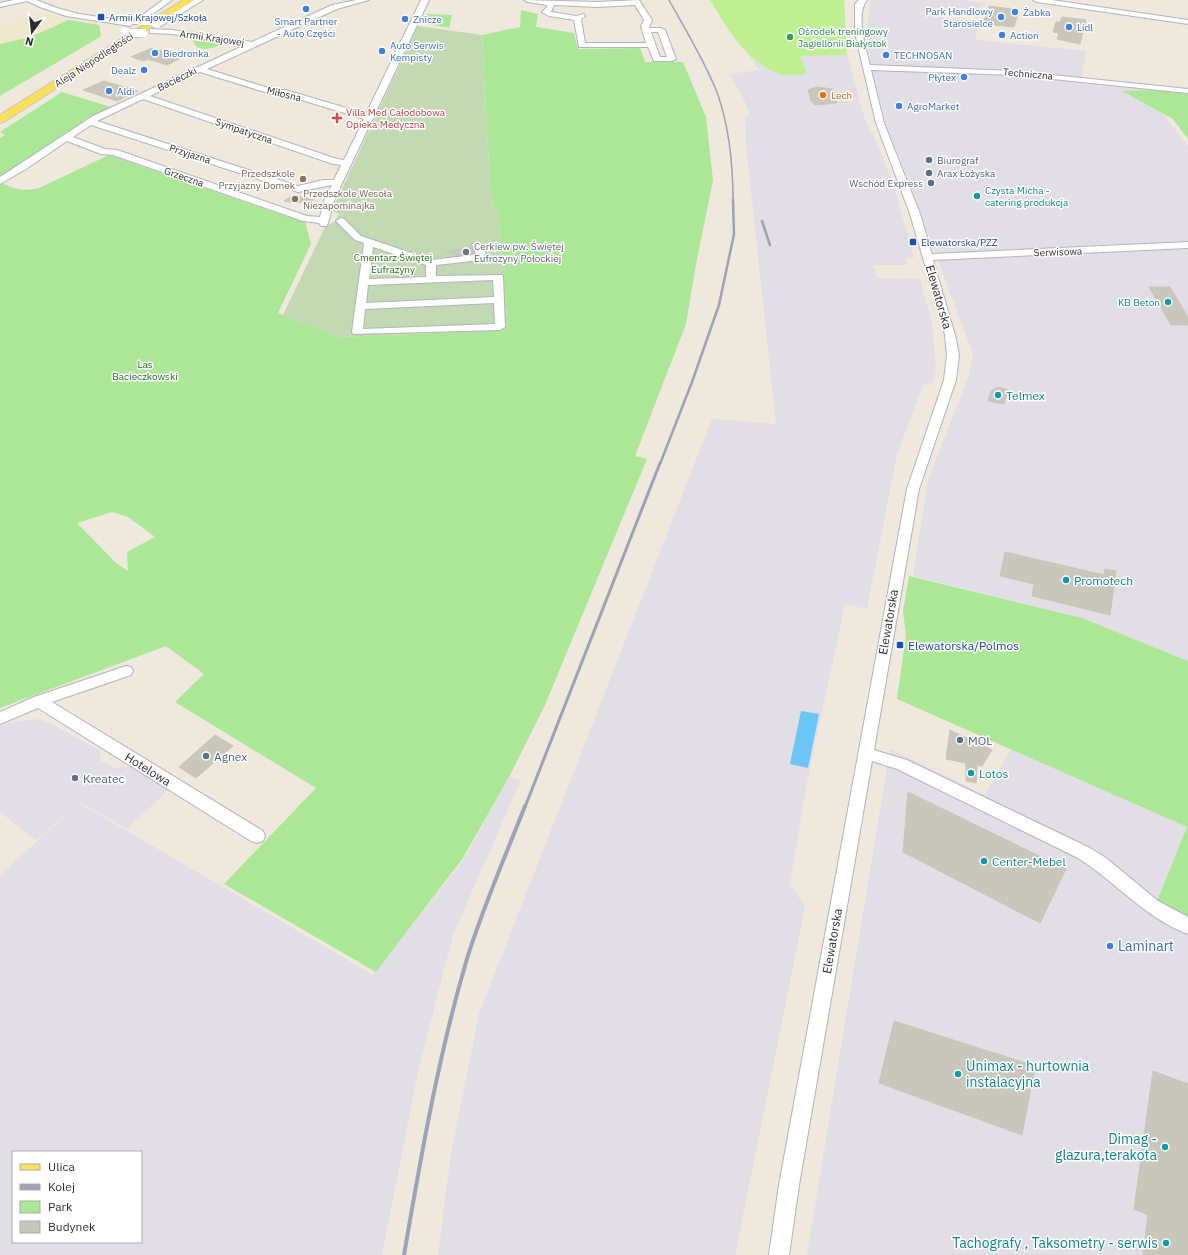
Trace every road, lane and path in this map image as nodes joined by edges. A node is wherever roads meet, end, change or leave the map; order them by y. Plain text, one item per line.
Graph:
1 (24, 0) edge
2 (30, 0) edge
3 (168, 0) edge
4 (178, 0) edge
5 (189, 0) edge
6 (199, 0) edge
7 (365, 0) edge
8 (425, 0) edge
9 (528, 0) edge
10 (1037, 0) edge
11 (636, 1) edge
12 (860, 1) edge
13 (550, 3) junction
14 (0, 5) edge
15 (1188, 22) edge
16 (128, 27) junction
17 (152, 29) junction
18 (646, 29) junction
19 (253, 44) junction
20 (647, 45) junction
21 (867, 67) junction
22 (199, 69) junction
23 (1188, 91) edge
24 (142, 96) junction
25 (0, 112) edge
26 (369, 117) junction
27 (0, 120) edge
28 (90, 122) junction
29 (0, 124) edge
30 (66, 138) junction
31 (348, 163) junction
32 (0, 181) edge
33 (338, 182) junction
34 (341, 221) dead end
35 (369, 242) junction
36 (477, 245) dead end
37 (1188, 245) edge
38 (928, 257) junction
39 (432, 263) junction
40 (431, 279) junction
41 (363, 282) junction
42 (499, 300) junction
43 (360, 306) junction
44 (126, 671) dead end
45 (38, 701) junction
46 (0, 718) edge
47 (865, 753) junction
48 (258, 836) dead end
49 (1188, 926) edge
50 (779, 1255) edge

1 - 14 street
2 - 16 street
3 - 16 street
4 - 25 main road, Aleja Niepodległości
5 - 27 main road, Aleja Niepodległości
6 - 17 street
7 - 19 street, Bacieczki
8 - 26 street
9 - 13 street
10 - 15 street
11 - 13 street
11 - 18 street
12 - 21 street, Elewatorska
13 - 20 street
16 - 17 street, bridge
16 - 17 street, bridge
17 - 19 street, Armii Krajowej
17 - 29 main road
18 - 20 street
18 - 20 street
19 - 22 street, Bacieczki
21 - 23 street, Techniczna
21 - 38 street, Elewatorska
22 - 24 street, Bacieczki
22 - 26 street, Miłosna
24 - 28 street, Bacieczki
24 - 31 street, Sympatyczna
26 - 31 street
28 - 30 street, Bacieczki
28 - 33 street, Przyjazna
30 - 32 street, Bacieczki
30 - 33 street, Grzeczna
31 - 33 street
34 - 35 street
35 - 39 street
35 - 41 street
36 - 39 street
37 - 38 street, Serwisowa
38 - 47 street, Elewatorska
39 - 40 street
40 - 41 street
40 - 42 street
41 - 43 street
42 - 43 street
42 - 43 street
44 - 45 street
45 - 46 street
45 - 48 street, Hotelowa
47 - 49 street
47 - 50 street, Elewatorska

